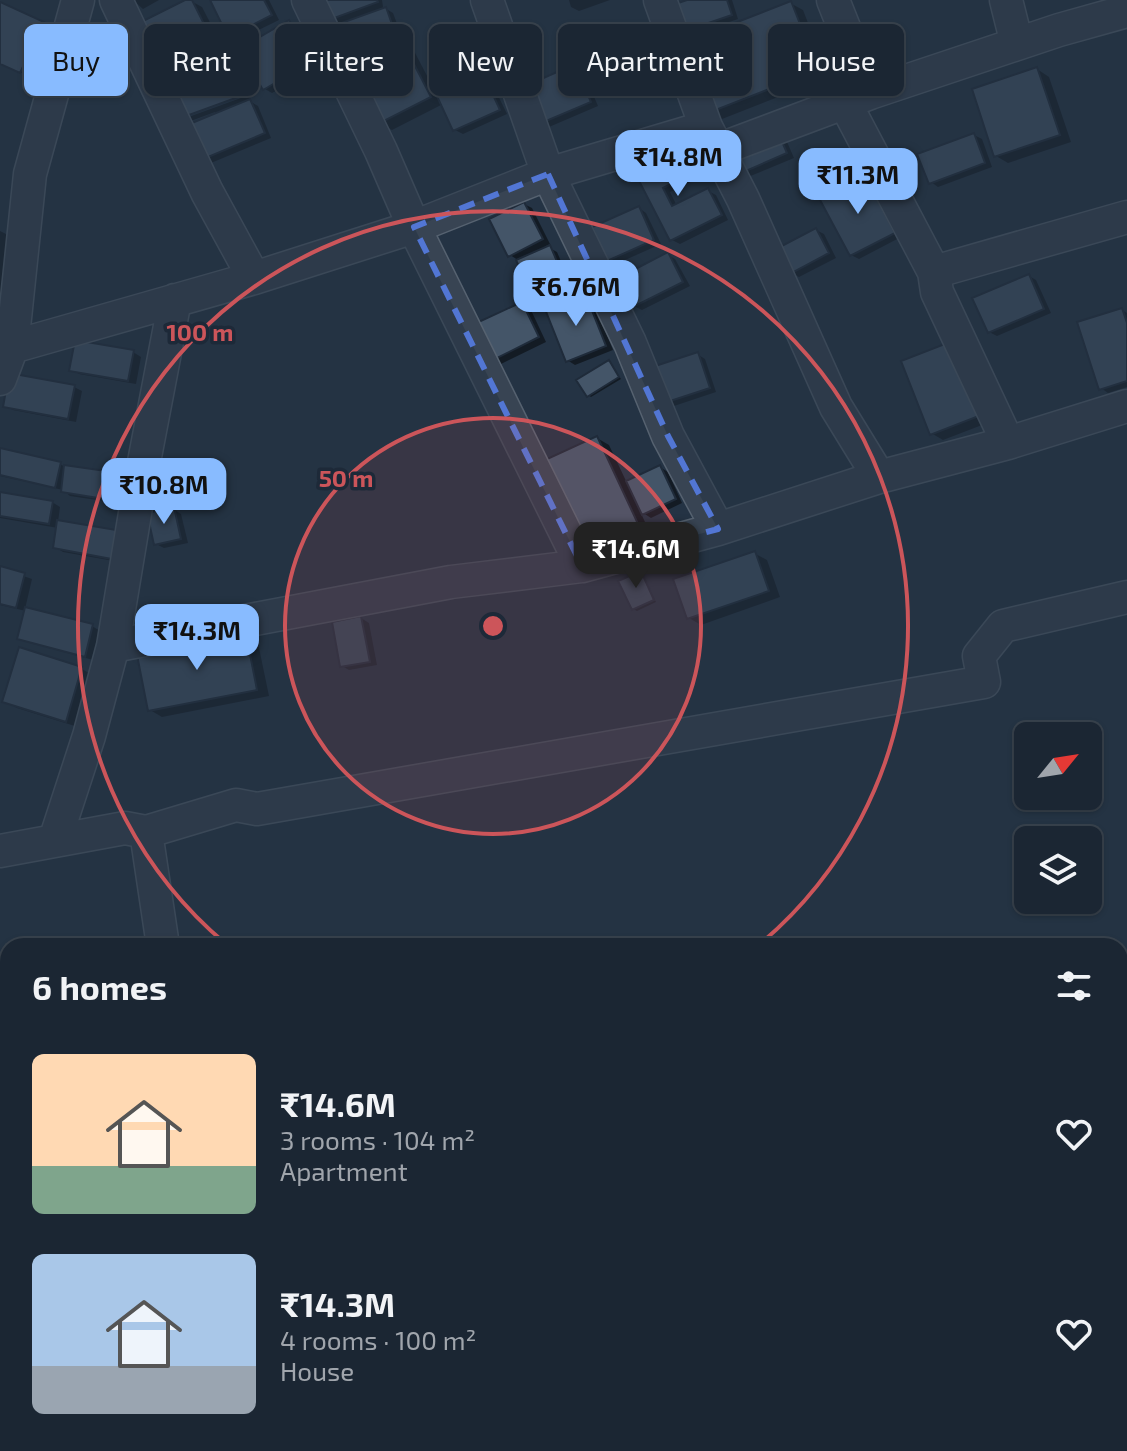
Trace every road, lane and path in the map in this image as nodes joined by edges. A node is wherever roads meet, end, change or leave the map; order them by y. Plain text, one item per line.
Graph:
1 (78, 0) edge
2 (116, 0) edge
3 (308, 0) edge
4 (487, 0) edge
5 (660, 0) edge
6 (833, 0) edge
7 (1006, 0) edge
8 (1127, 11) edge
9 (1017, 44) junction
10 (857, 98) junction
11 (712, 138) junction
12 (548, 174) junction
13 (1127, 217) edge
14 (414, 227) junction
15 (934, 272) junction
16 (254, 278) junction
17 (175, 300) junction
18 (6, 345) edge
19 (0, 379) edge
20 (1127, 406) edge
21 (1008, 443) junction
22 (879, 477) junction
23 (718, 529) junction
24 (582, 566) junction
25 (1126, 600) edge
26 (113, 646) junction
27 (146, 832) junction
28 (55, 840) junction
29 (0, 851) edge
30 (162, 938) edge

1 - 18 street
2 - 16 street
3 - 14 street
4 - 12 street
5 - 11 street
6 - 10 street
7 - 9 street
8 - 9 street
9 - 10 street
10 - 11 street
10 - 15 street
11 - 12 street
11 - 22 street
12 - 14 street
12 - 23 street
13 - 15 street
14 - 16 street
14 - 24 street
15 - 21 street
16 - 17 street
17 - 18 street
17 - 26 street
18 - 19 street
20 - 21 street
21 - 22 street
22 - 23 street
23 - 24 street
24 - 26 street
25 - 27 street
26 - 28 street
27 - 28 street
27 - 30 street
28 - 29 street

